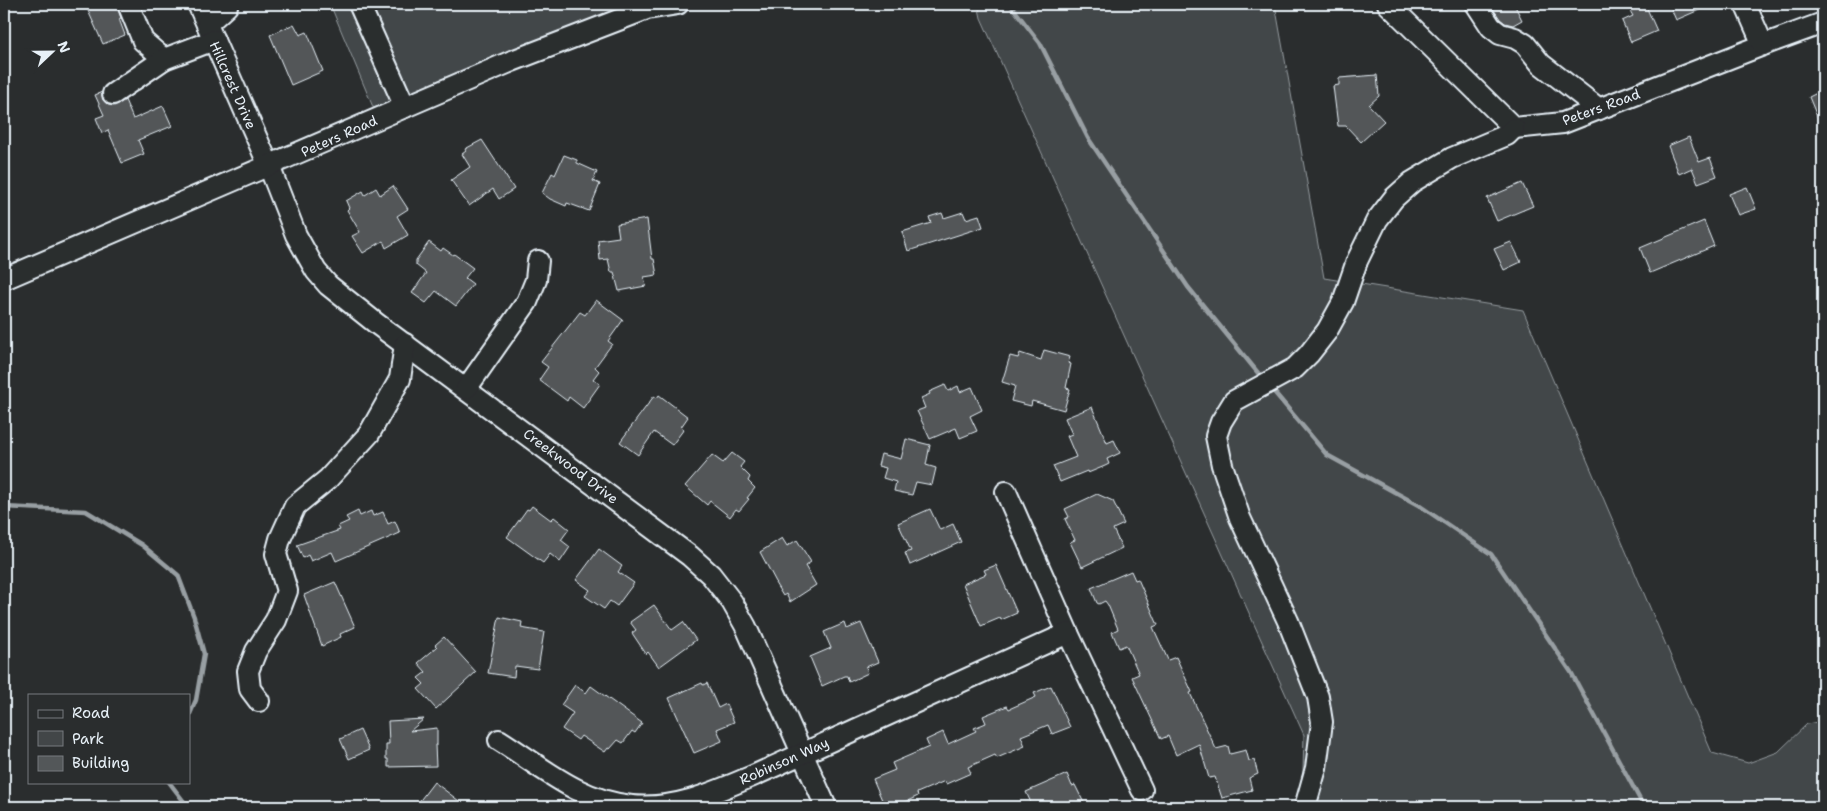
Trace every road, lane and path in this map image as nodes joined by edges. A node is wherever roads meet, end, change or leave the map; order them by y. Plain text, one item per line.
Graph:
1 (128, 4) edge
2 (198, 4) edge
3 (226, 4) edge
4 (359, 4) edge
5 (678, 4) edge
6 (1388, 4) edge
7 (1476, 4) edge
8 (1745, 4) edge
9 (1823, 23) edge
10 (210, 32) junction
11 (1763, 45) junction
12 (164, 59) junction
13 (113, 94) dead end
14 (405, 107) junction
15 (1599, 109) junction
16 (1514, 128) junction
17 (269, 166) junction
18 (538, 260) dead end
19 (4, 279) edge
20 (405, 344) junction
21 (466, 389) junction
22 (1006, 492) dead end
23 (1068, 633) junction
24 (258, 701) dead end
25 (499, 740) dead end
26 (802, 754) junction
27 (1142, 790) dead end
28 (826, 807) edge
29 (1305, 807) edge

1 - 12 street
2 - 10 street, Hillcrest Drive
3 - 10 street
4 - 14 street
5 - 14 street, Peters Road
6 - 16 street
7 - 15 street
8 - 11 street
9 - 11 street, Peters Road
10 - 12 street
10 - 17 street, Hillcrest Drive
11 - 15 street, Peters Road
12 - 13 street
14 - 17 street, Peters Road
15 - 16 street, Peters Road
16 - 29 street
17 - 19 street, Peters Road
17 - 20 street, Creekwood Drive
18 - 21 street
20 - 21 street, Creekwood Drive
20 - 24 street
21 - 26 street, Creekwood Drive
22 - 23 street
23 - 26 street, Robinson Way
23 - 27 street
25 - 26 street, Robinson Way
26 - 28 street, Creekwood Drive

